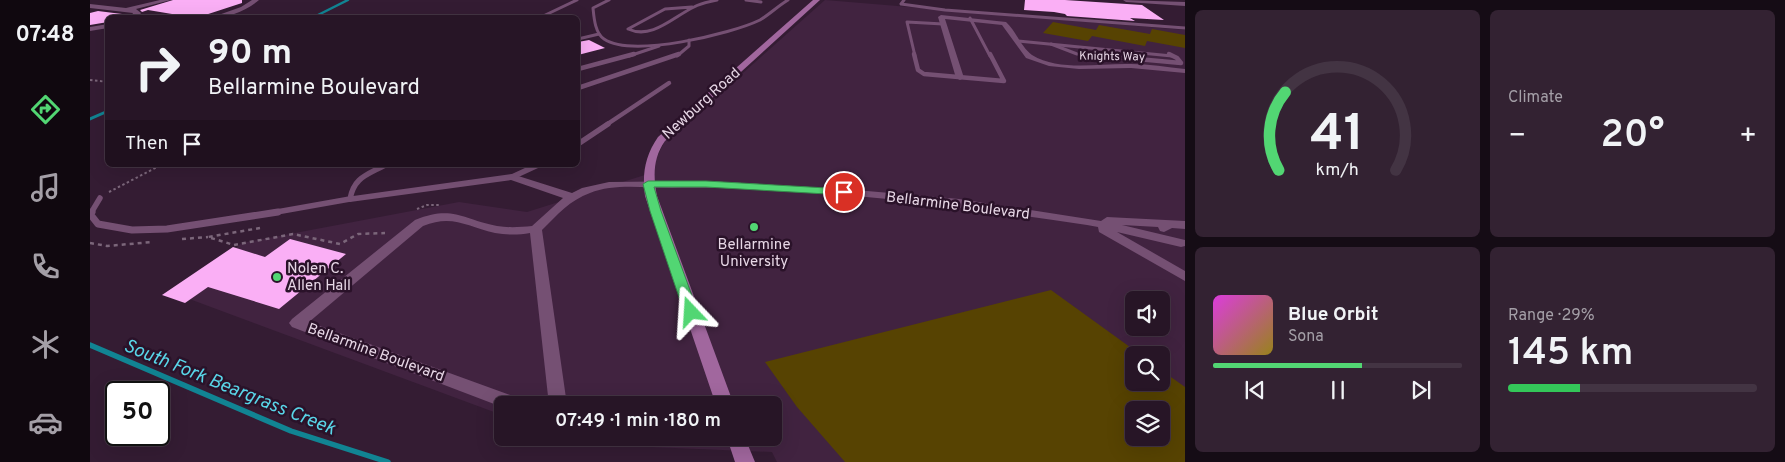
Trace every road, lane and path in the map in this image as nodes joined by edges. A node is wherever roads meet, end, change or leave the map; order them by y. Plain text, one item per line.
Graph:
1 (168, 0) edge
2 (256, 0) edge
3 (577, 0) edge
4 (609, 0) edge
5 (717, 0) edge
6 (746, 0) edge
7 (788, 0) edge
8 (817, 0) edge
9 (904, 0) edge
10 (1126, 0) edge
11 (761, 2) dead end
12 (1185, 4) edge
13 (692, 5) junction
14 (90, 6) edge
15 (128, 9) junction
16 (134, 15) edge
17 (222, 15) edge
18 (545, 15) edge
19 (970, 18) junction
20 (943, 24) junction
21 (105, 27) edge
22 (1185, 28) edge
23 (90, 30) edge
24 (599, 34) junction
25 (580, 39) edge
26 (689, 40) junction
27 (1018, 41) junction
28 (664, 43) junction
29 (1051, 44) junction
30 (1134, 59) junction
31 (1140, 66) junction
32 (580, 68) edge
33 (1185, 71) edge
34 (960, 78) junction
35 (90, 80) edge
36 (105, 82) edge
37 (669, 83) dead end
38 (580, 87) edge
39 (580, 143) edge
40 (156, 167) edge
41 (382, 167) edge
42 (534, 167) edge
43 (512, 177) junction
44 (648, 184) junction
45 (572, 197) junction
46 (100, 198) joint
47 (350, 199) junction
48 (1087, 221) junction
49 (1170, 224) junction
50 (1185, 225) edge
51 (264, 227) dead end
52 (536, 229) junction
53 (1183, 244) edge
54 (234, 245) dead end
55 (1185, 277) edge
56 (494, 396) edge
57 (557, 396) edge
58 (722, 396) edge
59 (739, 446) edge
60 (745, 462) edge

1 - 15 street
2 - 17 street
3 - 18 lane
4 - 24 lane
5 - 13 lane
6 - 11 lane
7 - 26 lane
8 - 44 main road, Newburg Road
9 - 22 lane
10 - 12 street
13 - 13 lane
14 - 15 street
15 - 16 street
19 - 20 street, Knights Way
19 - 27 street, Knights Way
19 - 34 lane
20 - 34 street
20 - 34 lane
21 - 23 street
24 - 25 lane
24 - 28 lane
26 - 28 lane
26 - 38 lane
27 - 29 lane
27 - 31 street, Knights Way
28 - 32 lane
29 - 30 lane
29 - 30 lane
30 - 31 lane
31 - 33 street, Knights Way
35 - 36 path
37 - 39 lane
40 - 46 path
41 - 47 lane
42 - 43 lane
43 - 45 street
43 - 47 street
44 - 45 street, Bellarmine Boulevard
44 - 48 street, Bellarmine Boulevard
44 - 58 main road, Newburg Road
45 - 52 street, Bellarmine Boulevard
46 - 47 lane
48 - 49 street
48 - 53 street, Bellarmine Boulevard
48 - 55 street
49 - 50 street
49 - 53 street
51 - 54 path
52 - 56 street, Bellarmine Boulevard
52 - 57 street
59 - 60 main road

